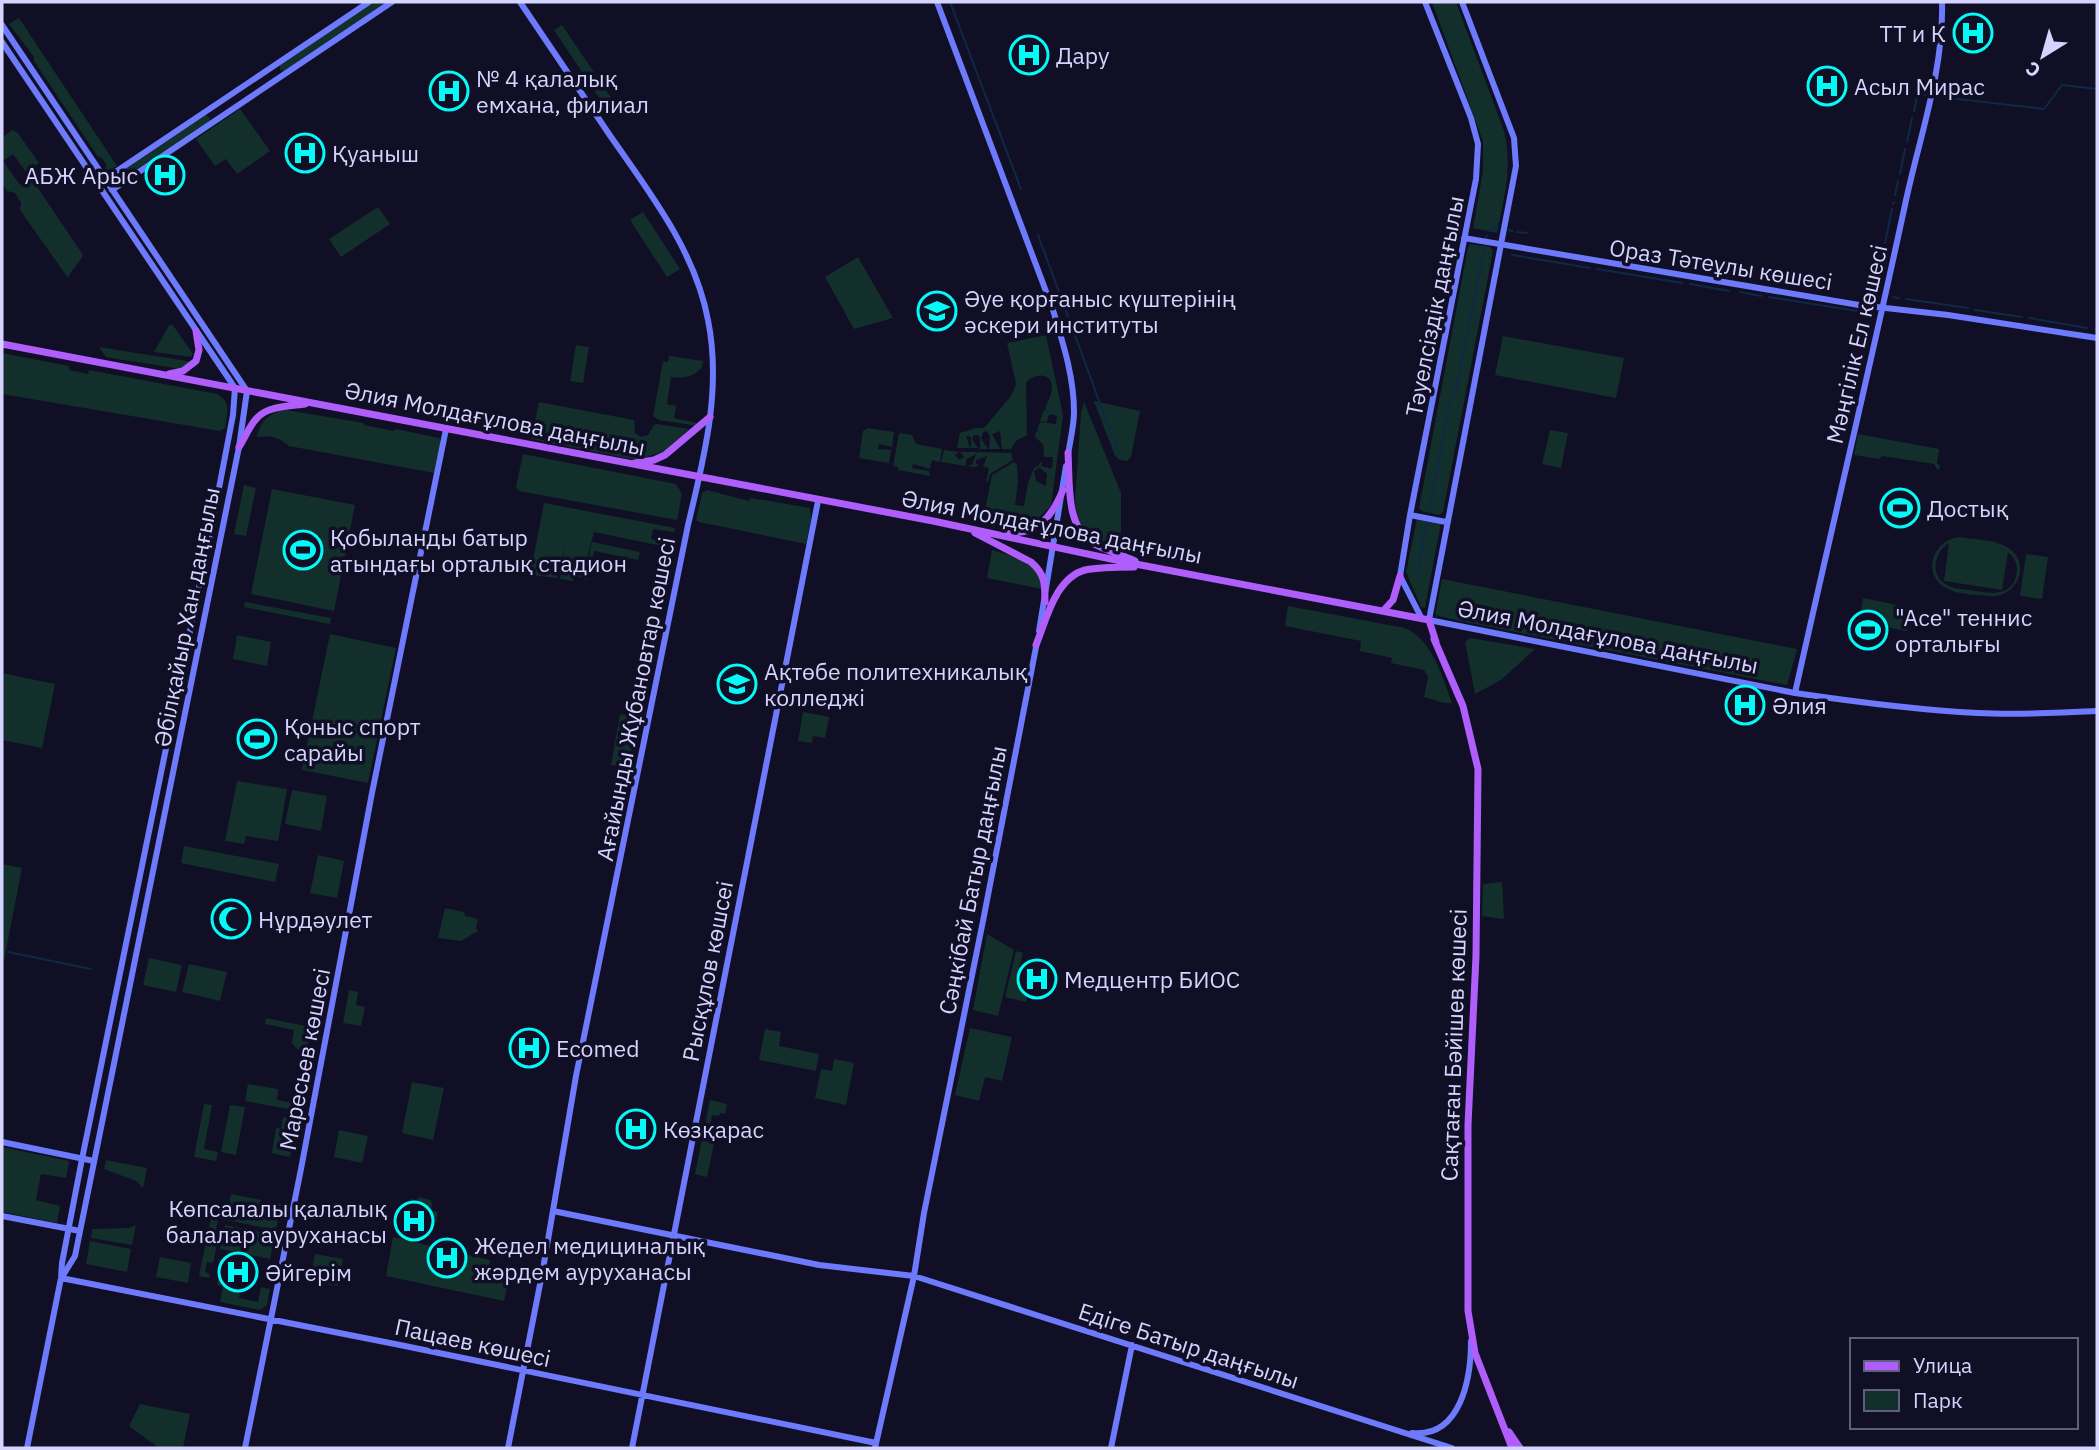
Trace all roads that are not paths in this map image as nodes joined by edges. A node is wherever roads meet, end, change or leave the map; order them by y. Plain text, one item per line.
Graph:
1 (369, 2) edge
2 (392, 2) edge
3 (520, 2) edge
4 (937, 2) edge
5 (1425, 2) edge
6 (1462, 2) edge
7 (1942, 2) edge
8 (2, 25) edge
9 (2, 42) edge
10 (273, 66) junction
11 (279, 77) junction
12 (209, 110) junction
13 (215, 120) junction
14 (68, 124) junction
15 (60, 129) junction
16 (117, 171) junction
17 (105, 179) junction
18 (124, 182) junction
19 (112, 190) junction
20 (1464, 238) junction
21 (1500, 245) junction
22 (160, 261) junction
23 (152, 265) junction
24 (1883, 306) junction
25 (196, 331) junction
26 (2097, 338) edge
27 (2, 344) edge
28 (163, 375) junction
29 (235, 388) junction
30 (247, 391) junction
31 (313, 403) junction
32 (710, 417) junction
33 (446, 429) junction
34 (229, 435) junction
35 (241, 437) junction
36 (239, 447) junction
37 (1068, 453) junction
38 (631, 464) junction
39 (699, 478) junction
40 (1063, 490) junction
41 (818, 501) junction
42 (1410, 515) junction
43 (1446, 522) junction
44 (965, 528) junction
45 (981, 531) junction
46 (1054, 547) junction
47 (1149, 566) junction
48 (1400, 576) junction
49 (1045, 602) junction
50 (1383, 611) junction
51 (1425, 619) junction
52 (1036, 645) junction
53 (178, 688) junction
54 (189, 690) junction
55 (1795, 693) junction
56 (2097, 711) edge
57 (138, 885) junction
58 (150, 887) junction
59 (102, 1064) junction
60 (113, 1066) junction
61 (89, 1127) junction
62 (100, 1129) junction
63 (2, 1142) edge
64 (82, 1159) junction
65 (94, 1161) junction
66 (553, 1211) junction
67 (2, 1216) edge
68 (68, 1229) junction
69 (80, 1231) junction
70 (674, 1236) junction
71 (914, 1276) junction
72 (61, 1278) junction
73 (271, 1321) junction
74 (1470, 1332) junction
75 (1132, 1345) junction
76 (522, 1370) junction
77 (643, 1395) junction
78 (1501, 1420) junction
79 (1400, 1431) junction
80 (876, 1446) edge
81 (27, 1448) edge
82 (245, 1448) edge
83 (508, 1448) edge
84 (632, 1448) edge
85 (1111, 1448) edge
86 (1452, 1448) edge
87 (1513, 1448) edge
88 (1520, 1448) edge

1 - 10 street
2 - 11 street
3 - 32 street, Ағайынды Жұбановтар көшесі
4 - 37 street, Сәңкібай Батыр даңғылы
5 - 20 street, Тәуелсіздік даңғылы
6 - 21 street
7 - 24 street, Мәңгілік Ел көшесі
8 - 14 street
9 - 15 street
10 - 11 street
10 - 12 street
11 - 13 street
12 - 13 street
12 - 16 street
13 - 18 street
14 - 15 street
14 - 17 street
15 - 23 street
16 - 17 street
16 - 18 street
17 - 19 street
18 - 19 street
19 - 22 street
20 - 21 street, Ораз Тәтеұлы көшесі
20 - 42 street, Тәуелсіздік даңғылы
21 - 24 street, Ораз Тәтеұлы көшесі
21 - 43 street
22 - 23 street
22 - 30 street
23 - 25 street
24 - 26 street, Ораз Тәтеұлы көшесі
24 - 55 street, Мәңгілік Ел көшесі
25 - 28 main road
25 - 29 street
27 - 28 main road, Әлия Молдағұлова даңғылы
28 - 29 main road, Әлия Молдағұлова даңғылы
29 - 30 main road, Әлия Молдағұлова даңғылы
29 - 34 street, Әбілқайыр Хан даңғылы
30 - 31 main road, Әлия Молдағұлова даңғылы
30 - 35 street, Әбілқайыр Хан даңғылы
31 - 33 main road, Әлия Молдағұлова даңғылы
31 - 36 main road
32 - 38 main road
32 - 39 street, Ағайынды Жұбановтар көшесі
33 - 38 main road, Әлия Молдағұлова даңғылы
33 - 73 street, Маресьев көшесі
34 - 35 street
34 - 53 street, Әбілқайыр Хан даңғылы
35 - 36 street, Әбілқайыр Хан даңғылы
36 - 54 street, Әбілқайыр Хан даңғылы
37 - 40 street, Сәңкібай Батыр даңғылы
37 - 47 main road
38 - 39 main road, Әлия Молдағұлова даңғылы
39 - 41 main road, Әлия Молдағұлова даңғылы
39 - 66 street, Ағайынды Жұбановтар көшесі
40 - 45 main road
40 - 46 street, Сәңкібай Батыр даңғылы
41 - 44 main road, Әлия Молдағұлова даңғылы
41 - 70 street, Рысқұлов көшсеі
42 - 43 street
42 - 48 street, Тәуелсіздік даңғылы
43 - 51 street
44 - 45 main road, Әлия Молдағұлова даңғылы
44 - 49 main road
45 - 46 main road, Әлия Молдағұлова даңғылы
46 - 47 main road, Әлия Молдағұлова даңғылы
46 - 49 street, Сәңкібай Батыр даңғылы
47 - 50 main road, Әлия Молдағұлова даңғылы
47 - 52 main road
48 - 50 main road
48 - 51 street
49 - 52 street, Сәңкібай Батыр даңғылы
50 - 51 main road, Әлия Молдағұлова даңғылы
51 - 55 street, Әлия Молдағұлова даңғылы
51 - 74 main road, Сақтаған Бәйішев көшесі
52 - 71 street, Сәңкібай Батыр даңғылы
53 - 54 street
53 - 57 street, Әбілқайыр Хан даңғылы
54 - 58 street, Әбілқайыр Хан даңғылы
55 - 56 street, Әлия Молдағұлова даңғылы
57 - 58 street
57 - 59 street, Әбілқайыр Хан даңғылы
58 - 60 street, Әбілқайыр Хан даңғылы
59 - 60 street
59 - 61 street, Әбілқайыр Хан даңғылы
60 - 62 street, Әбілқайыр Хан даңғылы
61 - 62 street
61 - 64 street, Әбілқайыр Хан даңғылы
62 - 65 street, Әбілқайыр Хан даңғылы
63 - 64 street
64 - 65 street
64 - 68 street, Әбілқайыр Хан даңғылы
65 - 69 street, Әбілқайыр Хан даңғылы
66 - 70 street, Едіге Батыр даңғылы
66 - 76 street, Ағайынды Жұбановтар көшесі
67 - 68 street
68 - 69 street
68 - 72 street, Әбілқайыр Хан даңғылы
69 - 72 street, Әбілқайыр Хан даңғылы
70 - 71 street, Едіге Батыр даңғылы
70 - 77 street, Рысқұлов көшсеі
71 - 75 street, Едіге Батыр даңғылы
71 - 80 street, Сәңкібай Батыр даңғылы
72 - 73 street, Пацаев көшесі
72 - 81 street, Әбілқайыр Хан даңғылы
73 - 76 street, Пацаев көшесі
73 - 82 street, Маресьев көшесі
74 - 78 main road, Сақтаған Бәйішев көшесі
74 - 79 street
75 - 79 street, Едіге Батыр даңғылы
75 - 85 street
76 - 77 street, Пацаев көшесі
76 - 83 street, Ағайынды Жұбановтар көшесі
77 - 80 street, Пацаев көшесі
77 - 84 street, Рысқұлов көшсеі
78 - 87 main road, Сақтаған Бәйішев көшесі
78 - 88 main road
79 - 86 street, Едіге Батыр даңғылы

